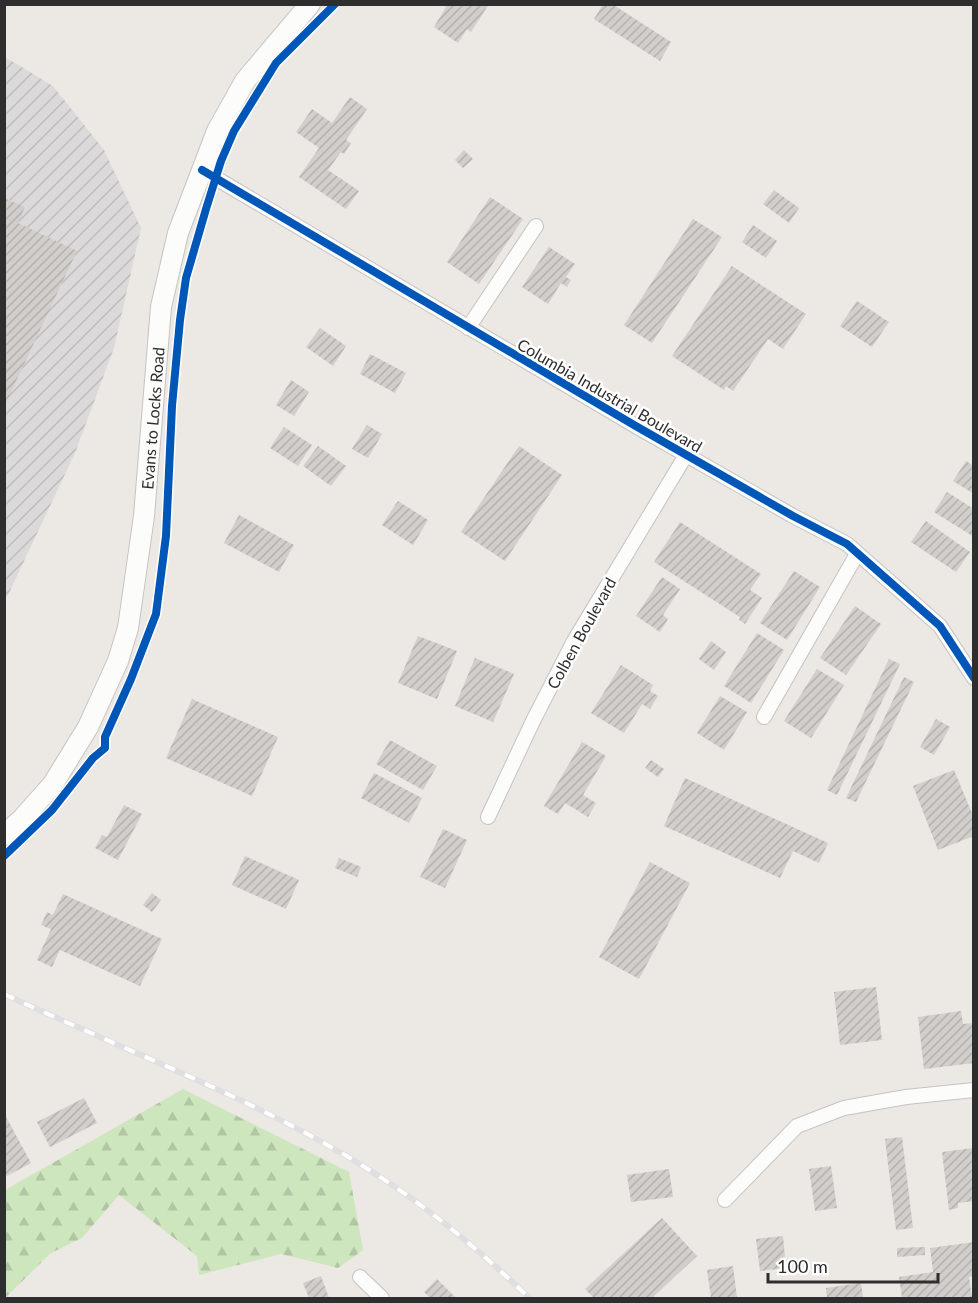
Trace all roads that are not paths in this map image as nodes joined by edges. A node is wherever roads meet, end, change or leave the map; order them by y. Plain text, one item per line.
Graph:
1 (309, 4) edge
2 (202, 170) junction
3 (536, 226) dead end
4 (468, 328) junction
5 (686, 455) junction
6 (857, 554) junction
7 (974, 678) edge
8 (764, 717) dead end
9 (488, 817) dead end
10 (4, 835) edge
11 (974, 1090) edge
12 (725, 1200) dead end
13 (360, 1277) dead end
14 (382, 1299) edge

1 - 2 street, Evans to Locks Road
2 - 4 street, Columbia Industrial Boulevard
2 - 10 street, Evans to Locks Road
3 - 4 street
4 - 5 street, Columbia Industrial Boulevard
5 - 6 street, Columbia Industrial Boulevard
5 - 9 street, Colben Boulevard
6 - 7 street, Columbia Industrial Boulevard
6 - 8 street
11 - 12 street
13 - 14 street

